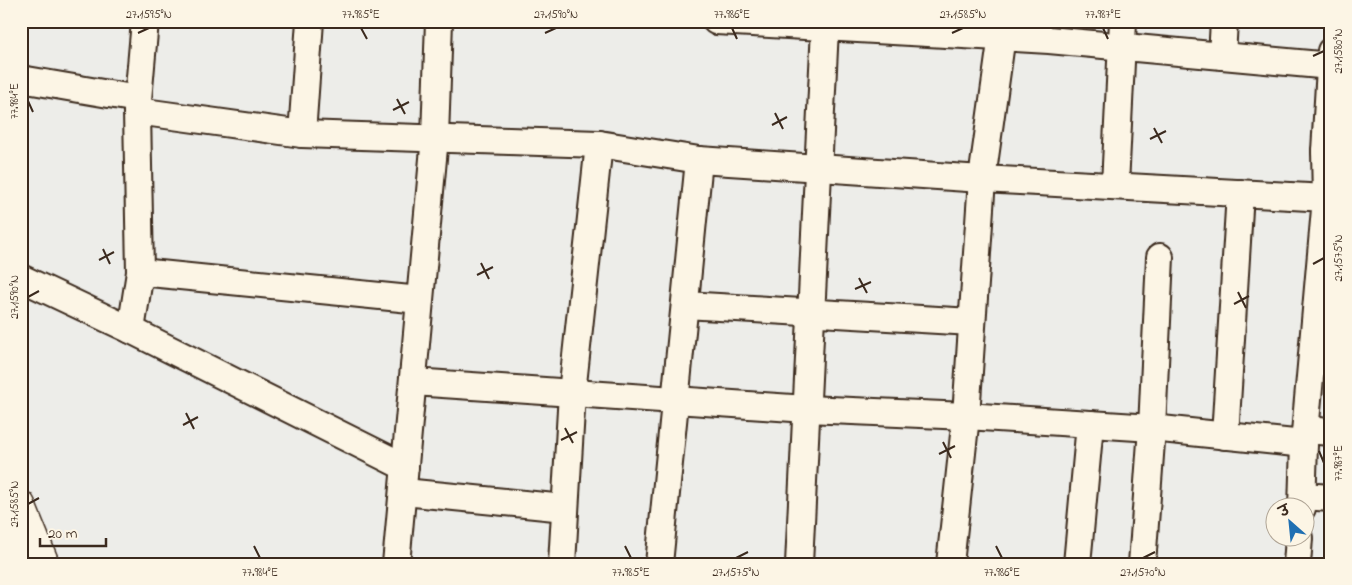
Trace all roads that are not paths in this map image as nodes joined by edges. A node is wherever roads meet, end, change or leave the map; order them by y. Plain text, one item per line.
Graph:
1 (145, 21) edge
2 (310, 21) edge
3 (439, 21) edge
4 (716, 21) edge
5 (1224, 21) edge
6 (825, 28) junction
7 (1004, 29) edge
8 (1122, 34) edge
9 (1222, 56) junction
10 (1330, 61) edge
11 (21, 79) edge
12 (138, 105) junction
13 (302, 134) junction
14 (435, 137) junction
15 (599, 144) junction
16 (1328, 151) edge
17 (699, 160) junction
18 (818, 168) junction
19 (982, 179) junction
20 (1115, 185) junction
21 (1240, 192) junction
22 (1326, 198) junction
23 (1160, 257) dead end
24 (140, 272) junction
25 (21, 278) edge
26 (420, 300) junction
27 (684, 305) junction
28 (1324, 309) edge
29 (811, 312) junction
30 (972, 322) junction
31 (131, 330) junction
32 (413, 382) junction
33 (572, 393) junction
34 (675, 400) junction
35 (1320, 401) edge
36 (806, 409) junction
37 (966, 416) junction
38 (1090, 424) junction
39 (1152, 428) junction
40 (1314, 435) edge
41 (1225, 436) junction
42 (405, 479) junction
43 (1303, 498) edge
44 (1331, 498) edge
45 (1314, 500) edge
46 (21, 506) edge
47 (565, 508) junction
48 (1299, 548) edge
49 (45, 564) edge
50 (396, 564) edge
51 (562, 564) edge
52 (659, 564) edge
53 (799, 564) edge
54 (950, 564) edge
55 (1077, 564) edge
56 (1142, 564) edge
57 (1297, 564) edge

1 - 12 street
2 - 13 street
3 - 14 street
4 - 6 street
5 - 9 street
6 - 7 street
6 - 18 street
7 - 8 street
7 - 19 street
8 - 9 street
8 - 20 street
9 - 10 street
10 - 16 street
11 - 12 street
12 - 13 street
12 - 24 street
13 - 14 street
14 - 15 street
14 - 26 street
15 - 17 street
15 - 33 street
16 - 22 street
17 - 18 street
17 - 27 street
18 - 19 street
18 - 29 street
19 - 20 street
19 - 30 street
20 - 21 street
21 - 22 street
21 - 41 street
22 - 28 street
23 - 39 street
24 - 26 street
24 - 31 street
25 - 31 street
26 - 32 street
27 - 29 street
27 - 34 street
28 - 35 street
29 - 30 street
29 - 36 street
30 - 37 street
31 - 42 street
32 - 33 street
32 - 42 street
33 - 34 street
33 - 47 street
34 - 36 street
34 - 52 street
35 - 40 street
36 - 37 street
36 - 53 street
37 - 38 street
37 - 54 street
38 - 39 street
38 - 55 street
39 - 41 street
39 - 56 street
40 - 41 street
40 - 43 street
42 - 47 street
42 - 50 street
44 - 45 street
46 - 49 main road
47 - 51 street
48 - 57 street

